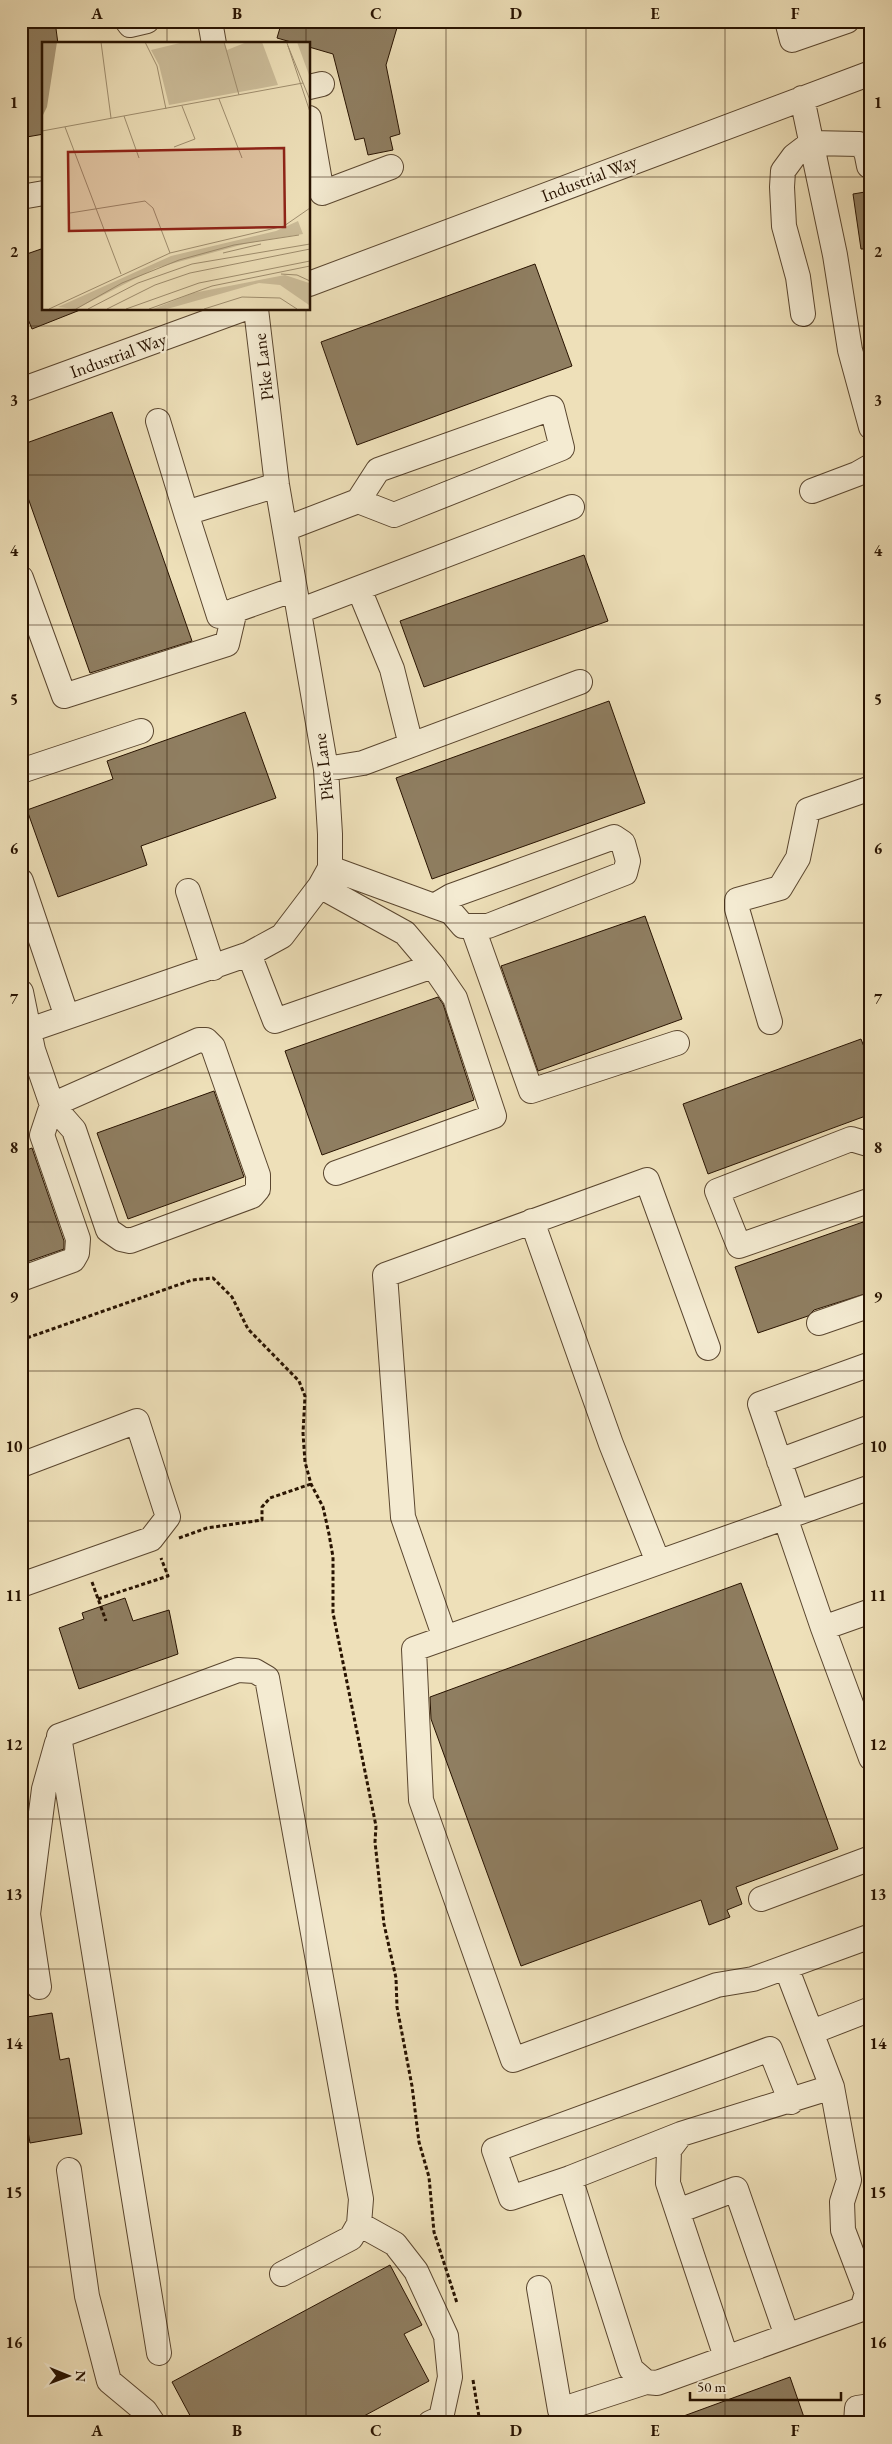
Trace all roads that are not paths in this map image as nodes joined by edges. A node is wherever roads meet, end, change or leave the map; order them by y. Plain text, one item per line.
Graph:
1 (210, 21) edge
2 (787, 21) edge
3 (847, 21) edge
4 (214, 42) edge
5 (871, 73) edge
6 (802, 98) junction
7 (310, 124) edge
8 (811, 143) junction
9 (869, 166) dead end
10 (391, 167) dead end
11 (42, 192) edge
12 (21, 196) edge
13 (310, 284) edge
14 (241, 310) edge
15 (256, 310) edge
16 (803, 314) dead end
17 (21, 390) edge
18 (158, 421) dead end
19 (871, 426) edge
20 (871, 466) edge
21 (277, 485) junction
22 (812, 491) dead end
23 (358, 501) junction
24 (572, 507) dead end
25 (186, 514) junction
26 (285, 529) junction
27 (21, 578) edge
28 (359, 589) junction
29 (297, 600) junction
30 (235, 610) junction
31 (580, 682) dead end
32 (141, 731) dead end
33 (411, 745) junction
34 (326, 769) junction
35 (21, 771) edge
36 (871, 788) edge
37 (325, 877) junction
38 (21, 881) edge
39 (188, 890) dead end
40 (434, 906) junction
41 (472, 928) junction
42 (249, 954) junction
43 (433, 966) junction
44 (213, 968) junction
45 (21, 992) edge
46 (67, 1018) junction
47 (770, 1022) dead end
48 (25, 1032) edge
49 (677, 1043) dead end
50 (52, 1105) junction
51 (871, 1145) edge
52 (336, 1173) dead end
53 (871, 1200) edge
54 (532, 1221) junction
55 (21, 1279) edge
56 (871, 1305) edge
57 (819, 1323) dead end
58 (708, 1348) dead end
59 (871, 1364) edge
60 (871, 1427) edge
61 (779, 1460) junction
62 (21, 1465) edge
63 (871, 1487) edge
64 (791, 1515) junction
65 (658, 1562) junction
66 (21, 1585) edge
67 (871, 1611) edge
68 (823, 1628) junction
69 (445, 1638) junction
70 (59, 1736) junction
71 (871, 1758) edge
72 (871, 1858) edge
73 (761, 1899) dead end
74 (871, 1936) edge
75 (786, 1967) junction
76 (39, 1987) dead end
77 (871, 2009) edge
78 (812, 2032) junction
79 (832, 2087) junction
80 (791, 2102) junction
81 (681, 2134) junction
82 (69, 2170) dead end
83 (570, 2178) junction
84 (678, 2211) junction
85 (359, 2224) junction
86 (282, 2274) dead end
87 (867, 2278) edge
88 (539, 2288) dead end
89 (786, 2336) junction
90 (159, 2353) dead end
91 (726, 2358) junction
92 (646, 2382) junction
93 (871, 2406) edge
94 (153, 2423) edge
95 (430, 2423) edge
96 (856, 2423) edge

1 - 4 street
2 - 3 street
5 - 6 street, Industrial Way
6 - 8 street
6 - 13 street, Industrial Way
7 - 10 street
8 - 9 street
8 - 16 street
8 - 19 street
11 - 12 street
14 - 17 street, Industrial Way
15 - 21 street, Pike Lane
18 - 25 street
20 - 22 street
21 - 25 street
21 - 26 street, Pike Lane
23 - 23 street
23 - 26 street
24 - 28 street
25 - 30 street
26 - 29 street, Pike Lane
27 - 30 street
28 - 29 street
28 - 33 street
29 - 30 street
29 - 34 street, Pike Lane
31 - 33 street
32 - 35 street
33 - 34 street
34 - 37 street, Pike Lane
36 - 47 street
37 - 40 street
37 - 42 street
37 - 43 street
38 - 46 street
39 - 44 street
40 - 41 street
40 - 41 street
41 - 49 street
42 - 43 street
42 - 44 street
43 - 52 street
44 - 46 street
45 - 48 street
46 - 48 street
48 - 50 street
50 - 50 street
50 - 55 street
51 - 53 street
54 - 58 street
54 - 65 street
54 - 69 street
56 - 57 street
59 - 61 street
60 - 61 street
61 - 64 street
62 - 66 street
63 - 64 street
64 - 65 street
64 - 68 street
65 - 69 street
67 - 68 street
68 - 71 street
69 - 75 street
70 - 76 street
70 - 85 street
70 - 90 street
72 - 73 street
74 - 75 street
75 - 78 street
77 - 78 street
78 - 79 street
79 - 80 street
79 - 87 street
80 - 81 street
80 - 83 street
81 - 83 street
81 - 84 street
82 - 94 street
83 - 92 street
84 - 89 street
84 - 91 street
85 - 86 street
85 - 95 street
87 - 89 street
88 - 92 street
89 - 91 street
91 - 92 street
93 - 96 street

